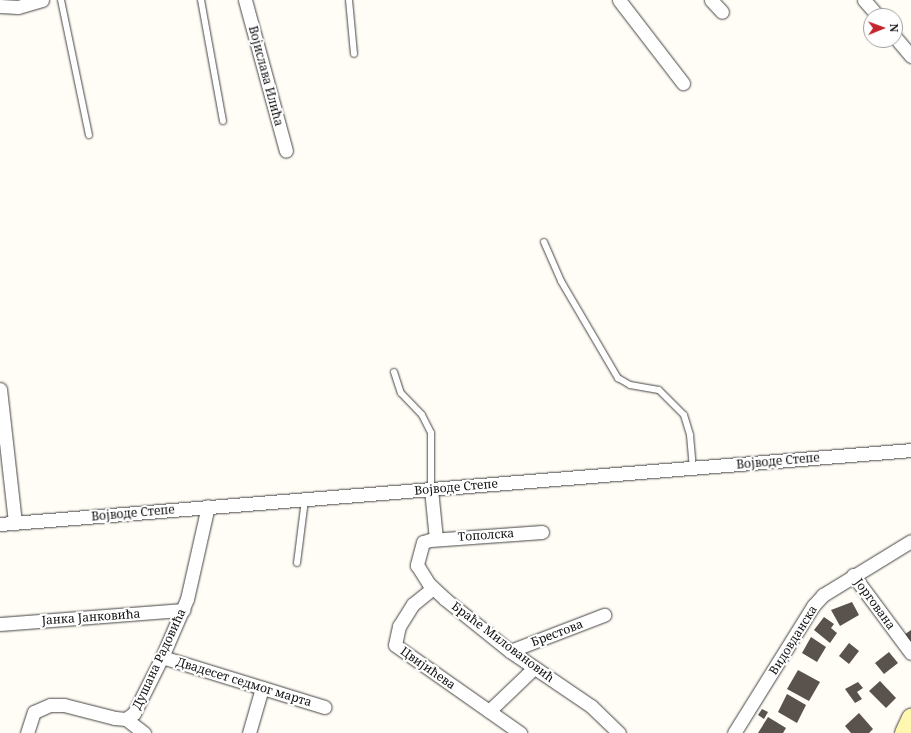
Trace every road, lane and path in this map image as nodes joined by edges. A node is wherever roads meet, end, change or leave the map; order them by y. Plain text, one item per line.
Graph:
1 (42, 0) edge
2 (61, 0) edge
3 (201, 0) edge
4 (245, 0) edge
5 (349, 0) edge
6 (619, 0) edge
7 (711, 0) edge
8 (864, 0) edge
9 (0, 6) edge
10 (871, 8) edge
11 (722, 12) dead end
12 (903, 46) edge
13 (354, 54) dead end
14 (911, 56) edge
15 (683, 82) dead end
16 (223, 121) dead end
17 (89, 135) dead end
18 (286, 151) dead end
19 (544, 242) dead end
20 (394, 372) dead end
21 (0, 389) edge
22 (911, 450) edge
23 (693, 468) junction
24 (431, 489) junction
25 (304, 500) junction
26 (208, 506) junction
27 (15, 523) junction
28 (0, 524) edge
29 (542, 532) dead end
30 (433, 539) junction
31 (911, 541) edge
32 (297, 563) dead end
33 (853, 575) junction
34 (433, 588) junction
35 (183, 610) junction
36 (604, 615) dead end
37 (0, 624) edge
38 (510, 651) junction
39 (911, 653) edge
40 (162, 657) junction
41 (534, 668) junction
42 (262, 688) junction
43 (326, 707) dead end
44 (489, 711) junction
45 (911, 718) edge
46 (126, 719) junction
47 (27, 733) edge
48 (144, 733) edge
49 (249, 733) edge
50 (520, 733) edge
51 (619, 733) edge
52 (734, 733) edge
53 (904, 733) edge

1 - 9 street
2 - 17 lane
3 - 16 lane
4 - 18 street, Војислава Илића
5 - 13 lane
6 - 15 street
7 - 11 street
8 - 10 street
12 - 14 street
19 - 23 lane
20 - 24 lane
21 - 27 street
22 - 23 street, Војводе Степе
23 - 24 street, Војводе Степе
24 - 25 street, Војводе Степе
24 - 30 street
25 - 26 street, Војводе Степе
25 - 32 lane
26 - 27 street, Војводе Степе
26 - 35 street, Душана Радовића
27 - 28 street, Војводе Степе
29 - 30 street, Тополска
30 - 34 street, Браће Миловановић
31 - 33 street, Видовданска
33 - 39 street, Јоргована
33 - 52 street, Видовданска
34 - 38 street, Браће Миловановић
34 - 44 street, Цвијићева
35 - 37 street, Јанка Јанковића
35 - 40 street, Душана Радовића
36 - 38 street, Брестова
38 - 41 street, Браће Миловановић
40 - 42 street, Двадесет седмог марта
40 - 46 street, Душана Радовића
41 - 44 street
41 - 51 street, Браће Миловановић
42 - 43 street, Двадесет седмог марта
42 - 49 street
44 - 50 street, Цвијићева
45 - 53 street
46 - 47 street, Душана Радовића
46 - 48 street

